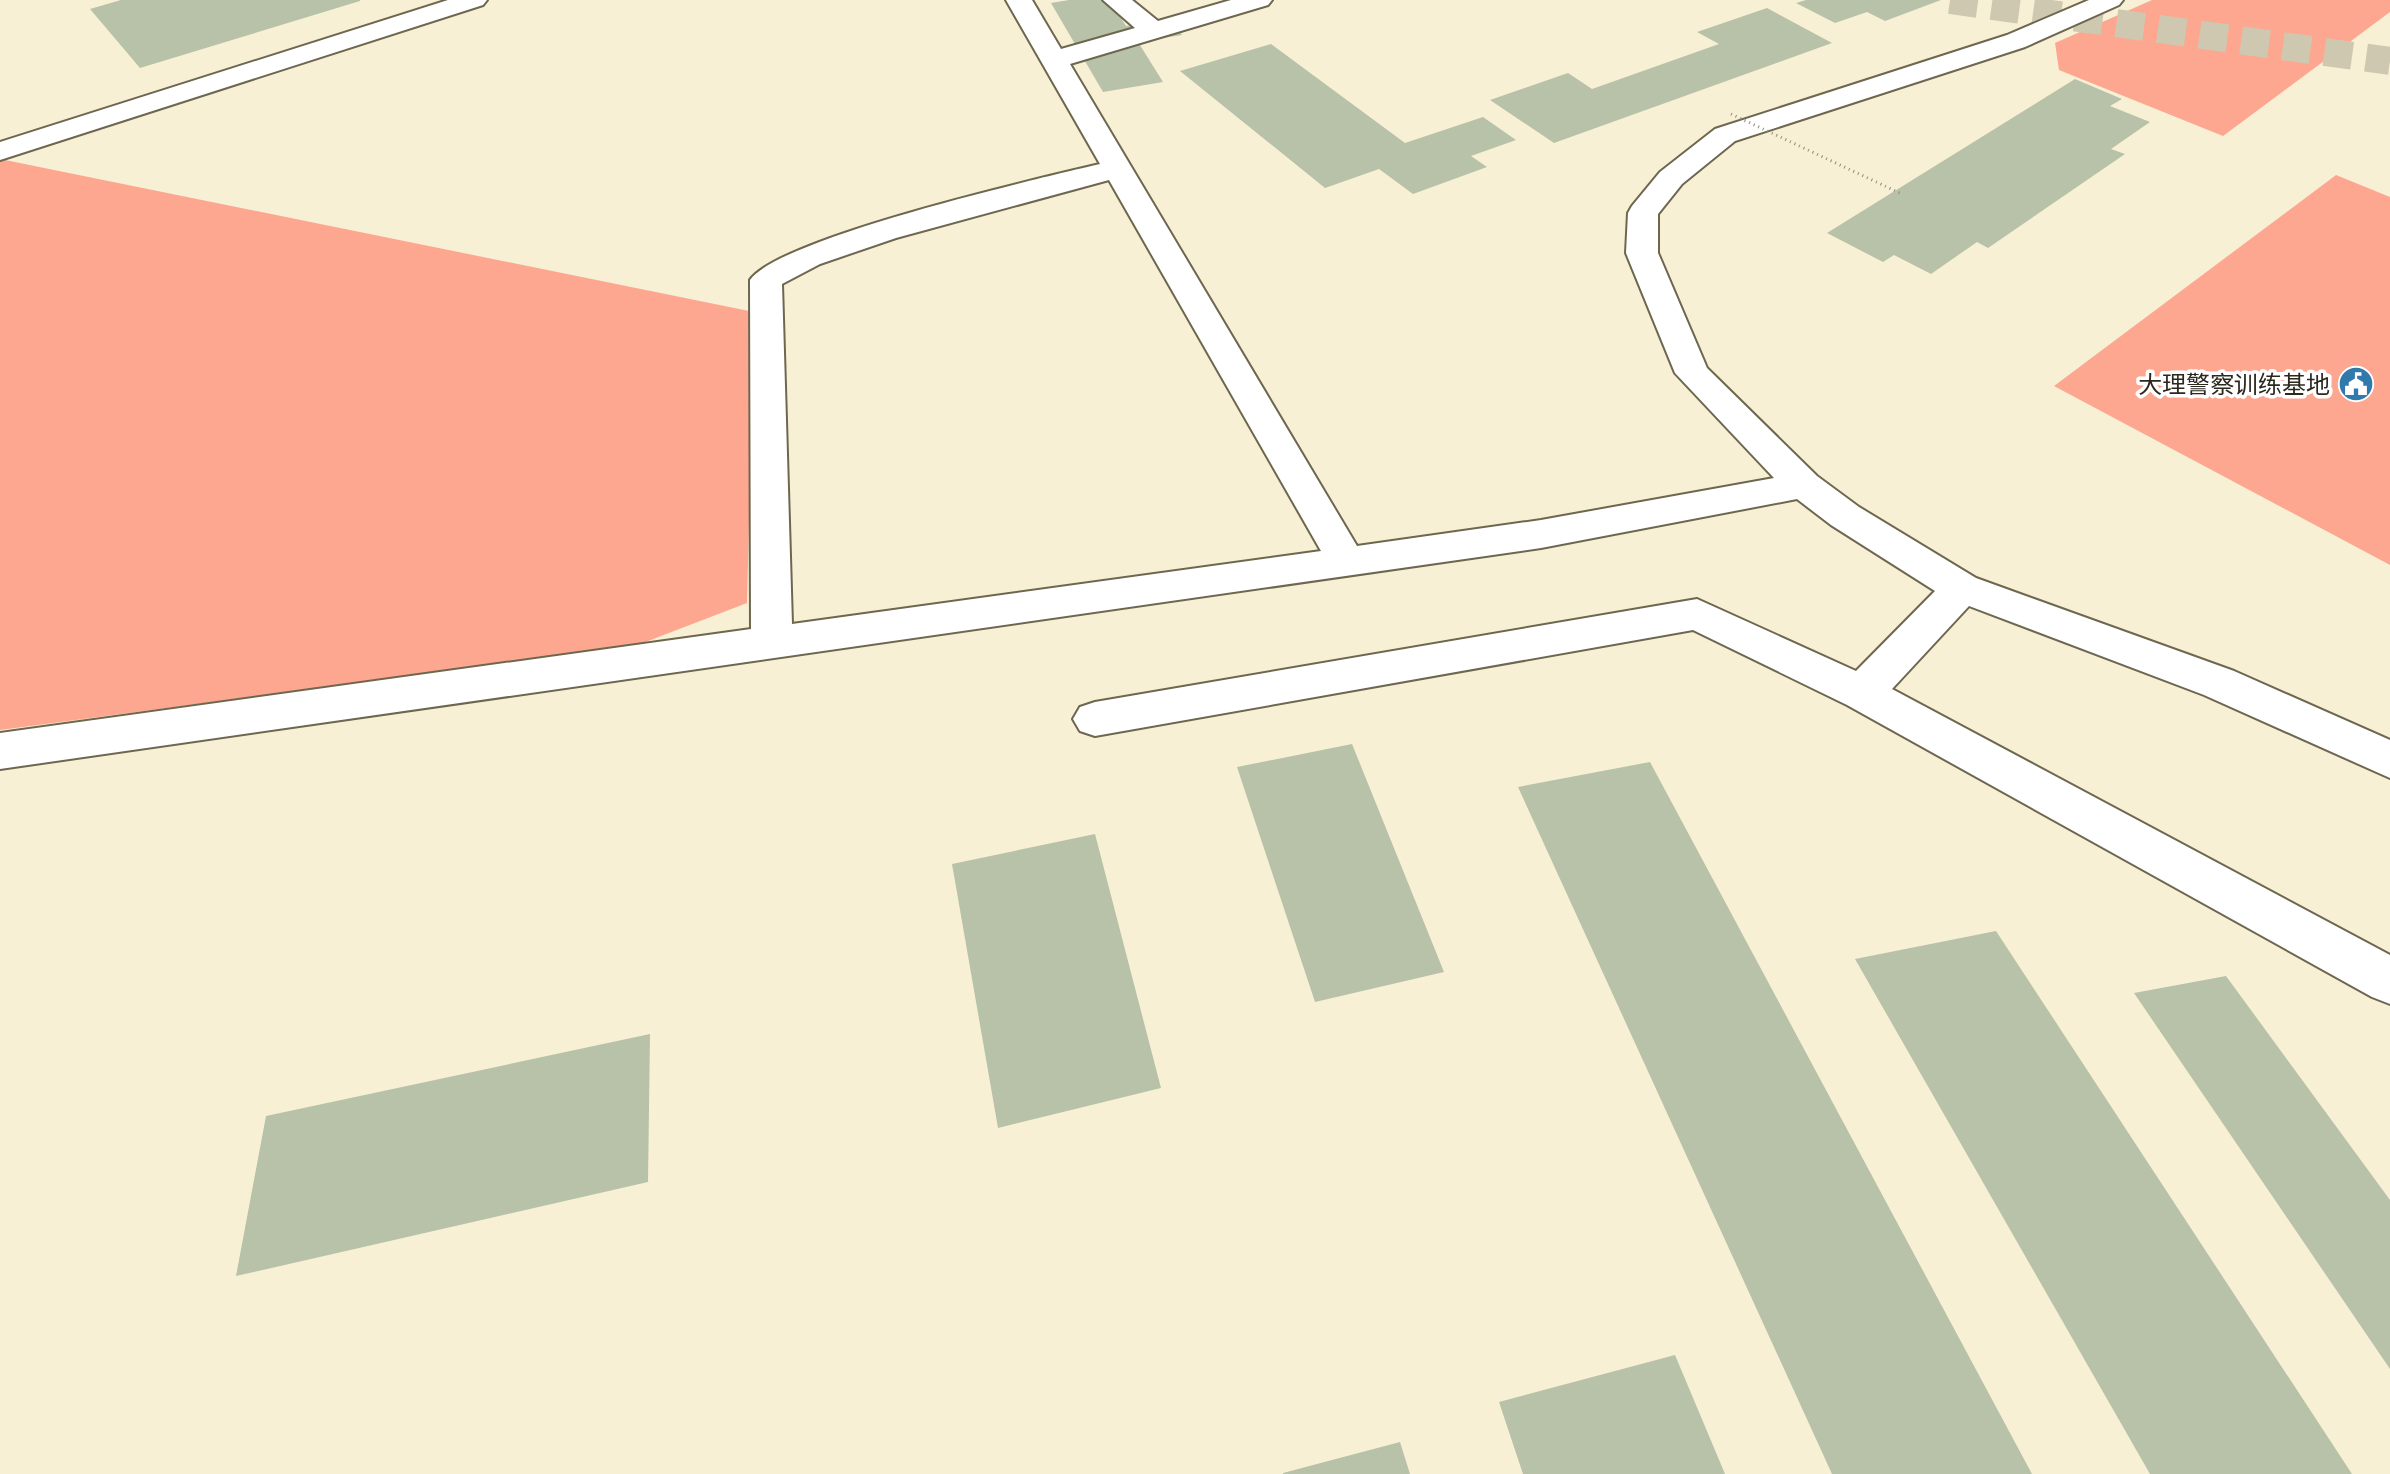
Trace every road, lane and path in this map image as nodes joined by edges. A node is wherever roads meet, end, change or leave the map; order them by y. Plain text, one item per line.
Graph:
1 (474, 0) edge
2 (1019, 0) edge
3 (1116, 0) edge
4 (2110, 0) edge
5 (1252, 1) edge
6 (1154, 31) junction
7 (1054, 60) junction
8 (1731, 114) dead end
9 (0, 151) edge
10 (1118, 169) junction
11 (1902, 194) dead end
12 (1804, 485) junction
13 (1347, 562) junction
14 (1962, 588) junction
15 (772, 643) junction
16 (1862, 693) junction
17 (1095, 719) dead end
18 (0, 751) edge
19 (2390, 760) edge
20 (2390, 981) edge

1 - 9 street
2 - 7 street
3 - 6 street
4 - 12 street
5 - 6 street
6 - 7 street
7 - 10 street
8 - 11 path, bridge
10 - 13 street
10 - 15 street
12 - 13 street
12 - 14 street
13 - 15 street
14 - 16 street
14 - 19 street
15 - 18 street
16 - 17 street
16 - 20 street

